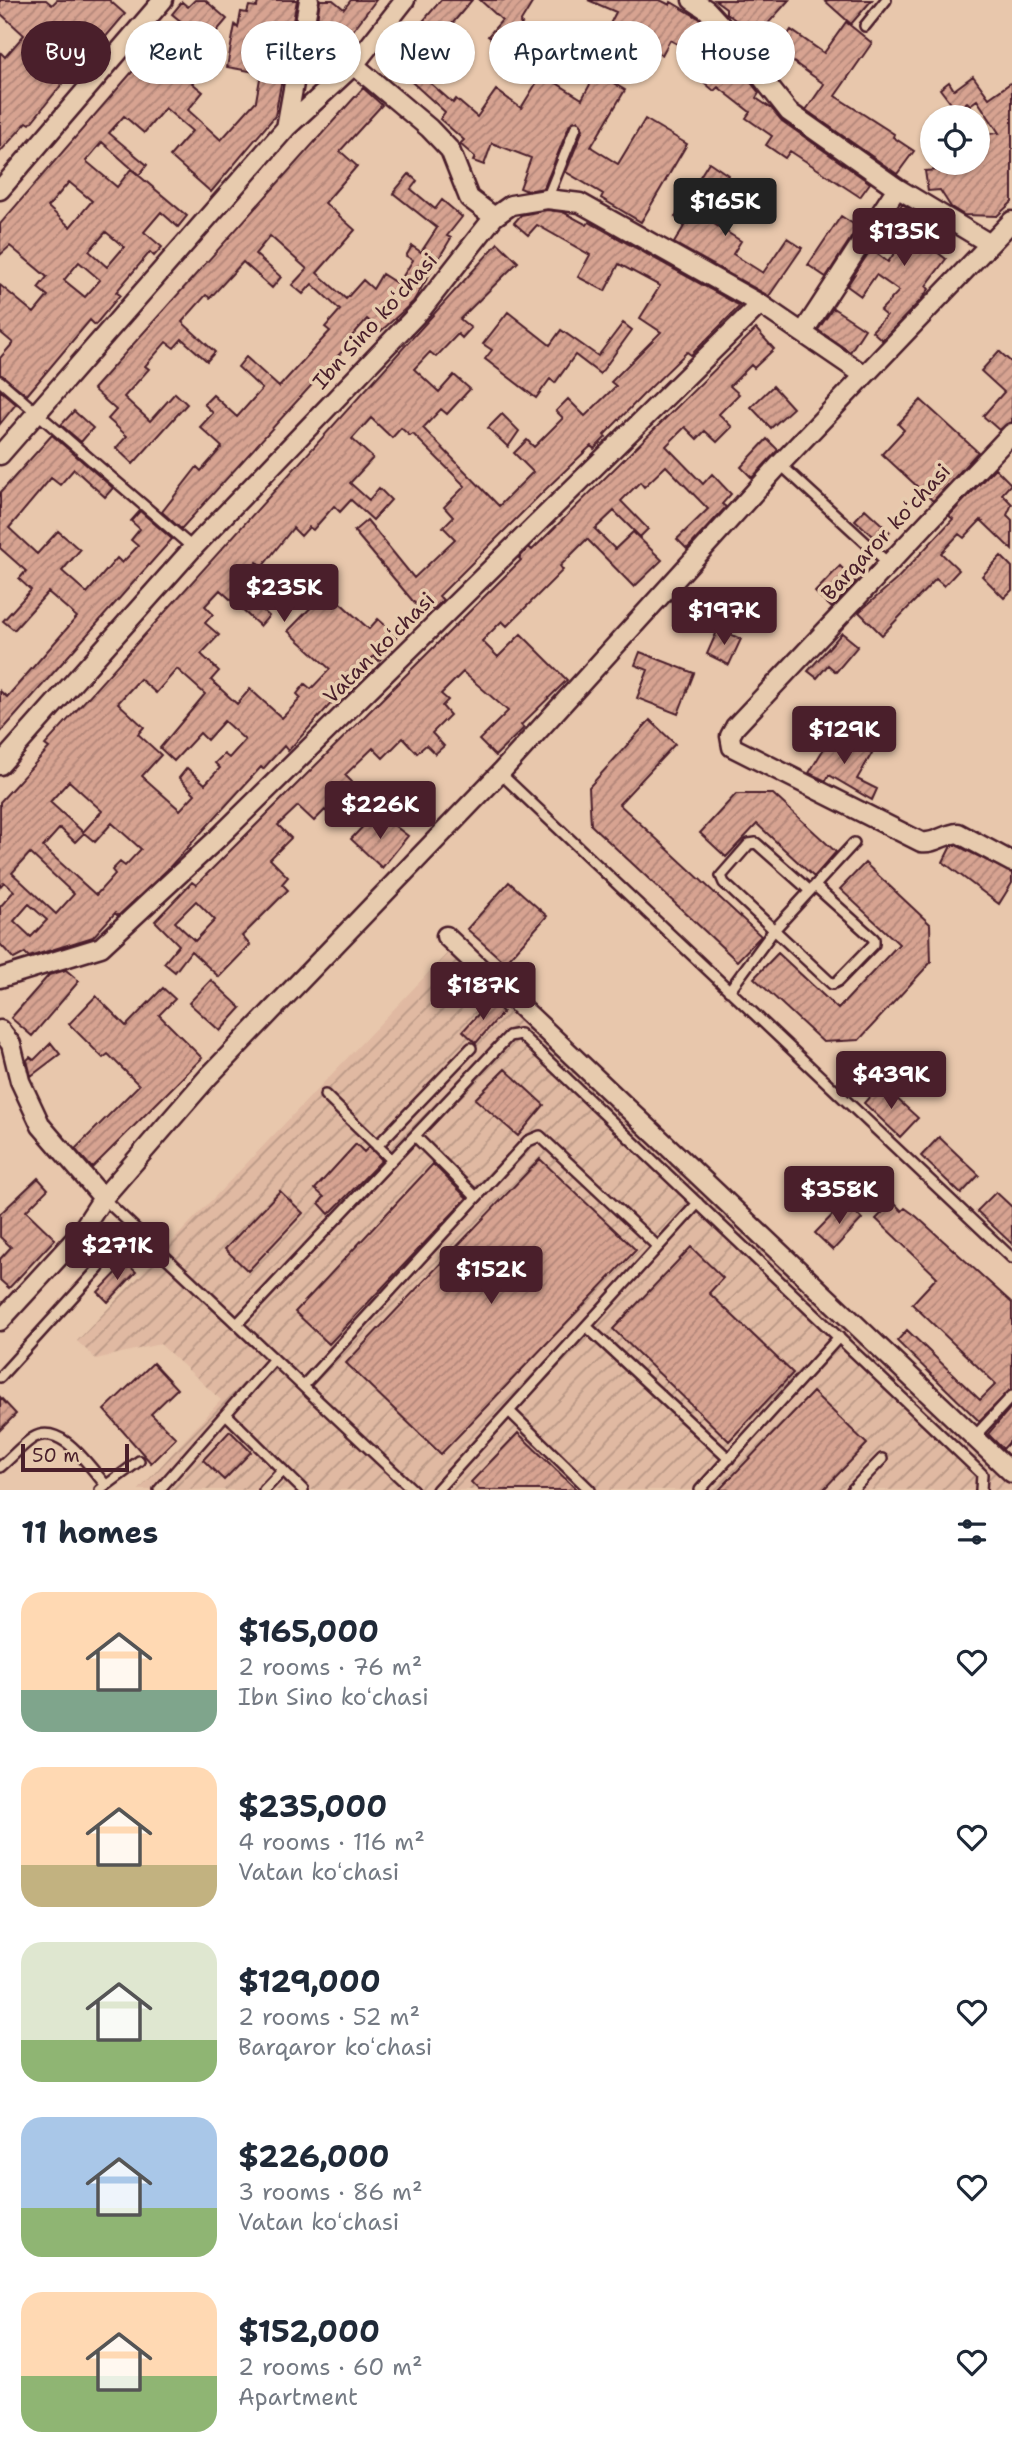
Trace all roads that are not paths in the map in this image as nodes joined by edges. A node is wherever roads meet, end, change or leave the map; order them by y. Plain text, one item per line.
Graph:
1 (163, 0) edge
2 (309, 0) edge
3 (405, 0) edge
4 (691, 0) edge
5 (886, 0) edge
6 (865, 26) dead end
7 (361, 56) edge
8 (361, 71) edge
9 (333, 84) edge
10 (576, 127) dead end
11 (286, 128) junction
12 (897, 188) junction
13 (0, 190) edge
14 (547, 199) junction
15 (494, 217) junction
16 (1012, 221) edge
17 (990, 244) junction
18 (760, 304) junction
19 (804, 331) junction
20 (864, 375) junction
21 (0, 381) edge
22 (37, 413) junction
23 (1012, 433) edge
24 (0, 454) edge
25 (780, 464) junction
26 (193, 548) junction
27 (888, 563) junction
28 (0, 765) edge
29 (500, 773) junction
30 (854, 843) dead end
31 (1012, 862) edge
32 (813, 888) junction
33 (774, 930) junction
34 (446, 936) dead end
35 (0, 978) edge
36 (729, 991) junction
37 (0, 1030) edge
38 (471, 1048) dead end
39 (325, 1096) dead end
40 (415, 1136) junction
41 (377, 1146) junction
42 (392, 1160) junction
43 (476, 1197) junction
44 (103, 1198) junction
45 (698, 1203) junction
46 (79, 1235) junction
47 (658, 1247) junction
48 (1012, 1258) edge
49 (0, 1321) edge
50 (237, 1324) junction
51 (586, 1326) junction
52 (839, 1337) junction
53 (274, 1359) junction
54 (0, 1377) edge
55 (303, 1386) junction
56 (1012, 1396) edge
57 (509, 1411) junction
58 (227, 1415) junction
59 (975, 1436) junction
60 (729, 1459) junction
61 (882, 1459) dead end
62 (139, 1461) dead end
63 (0, 1467) edge
64 (283, 1470) junction
65 (1012, 1473) edge
66 (102, 1487) edge
67 (159, 1490) edge
68 (264, 1490) edge
69 (303, 1490) edge
70 (413, 1490) edge
71 (437, 1490) edge
72 (590, 1490) edge
73 (700, 1490) edge
74 (852, 1490) edge
75 (981, 1490) edge

1 - 13 street
2 - 11 street
3 - 7 street
4 - 12 street
5 - 6 lane
8 - 15 street
9 - 11 street
10 - 14 lane
11 - 22 street
12 - 17 street
12 - 19 street
14 - 15 street, Ibn Sino koʻchasi
14 - 18 street, Ibn Sino koʻchasi
15 - 26 street, Ibn Sino koʻchasi
16 - 17 street
17 - 20 street
18 - 19 street, Ibn Sino koʻchasi
18 - 35 street, Vatan koʻchasi
19 - 20 street, Ibn Sino koʻchasi
20 - 25 street
21 - 22 lane
22 - 24 street
22 - 26 lane
23 - 27 street, Barqaror koʻchasi
25 - 27 lane
25 - 29 street
26 - 28 street, Ibn Sino koʻchasi
27 - 31 street, Barqaror koʻchasi
29 - 36 lane
29 - 44 street
30 - 32 lane
32 - 33 lane
32 - 33 lane
32 - 33 lane
33 - 36 lane
34 - 59 street
36 - 48 lane
37 - 44 street
38 - 41 lane
39 - 41 lane
40 - 42 lane
40 - 43 lane
40 - 45 lane
41 - 42 lane
42 - 50 lane
43 - 47 lane
43 - 55 lane
44 - 46 street
44 - 50 lane
45 - 47 lane
45 - 52 lane
46 - 49 street
46 - 54 lane
47 - 51 lane
50 - 53 lane
51 - 57 lane
51 - 60 lane
52 - 60 lane
52 - 75 lane
53 - 55 lane
53 - 58 lane
55 - 70 lane
56 - 59 lane
57 - 71 lane
57 - 72 lane
58 - 64 lane
58 - 67 lane
59 - 65 street
60 - 73 lane
61 - 74 lane
62 - 66 lane
63 - 66 lane
64 - 68 lane
64 - 69 lane

